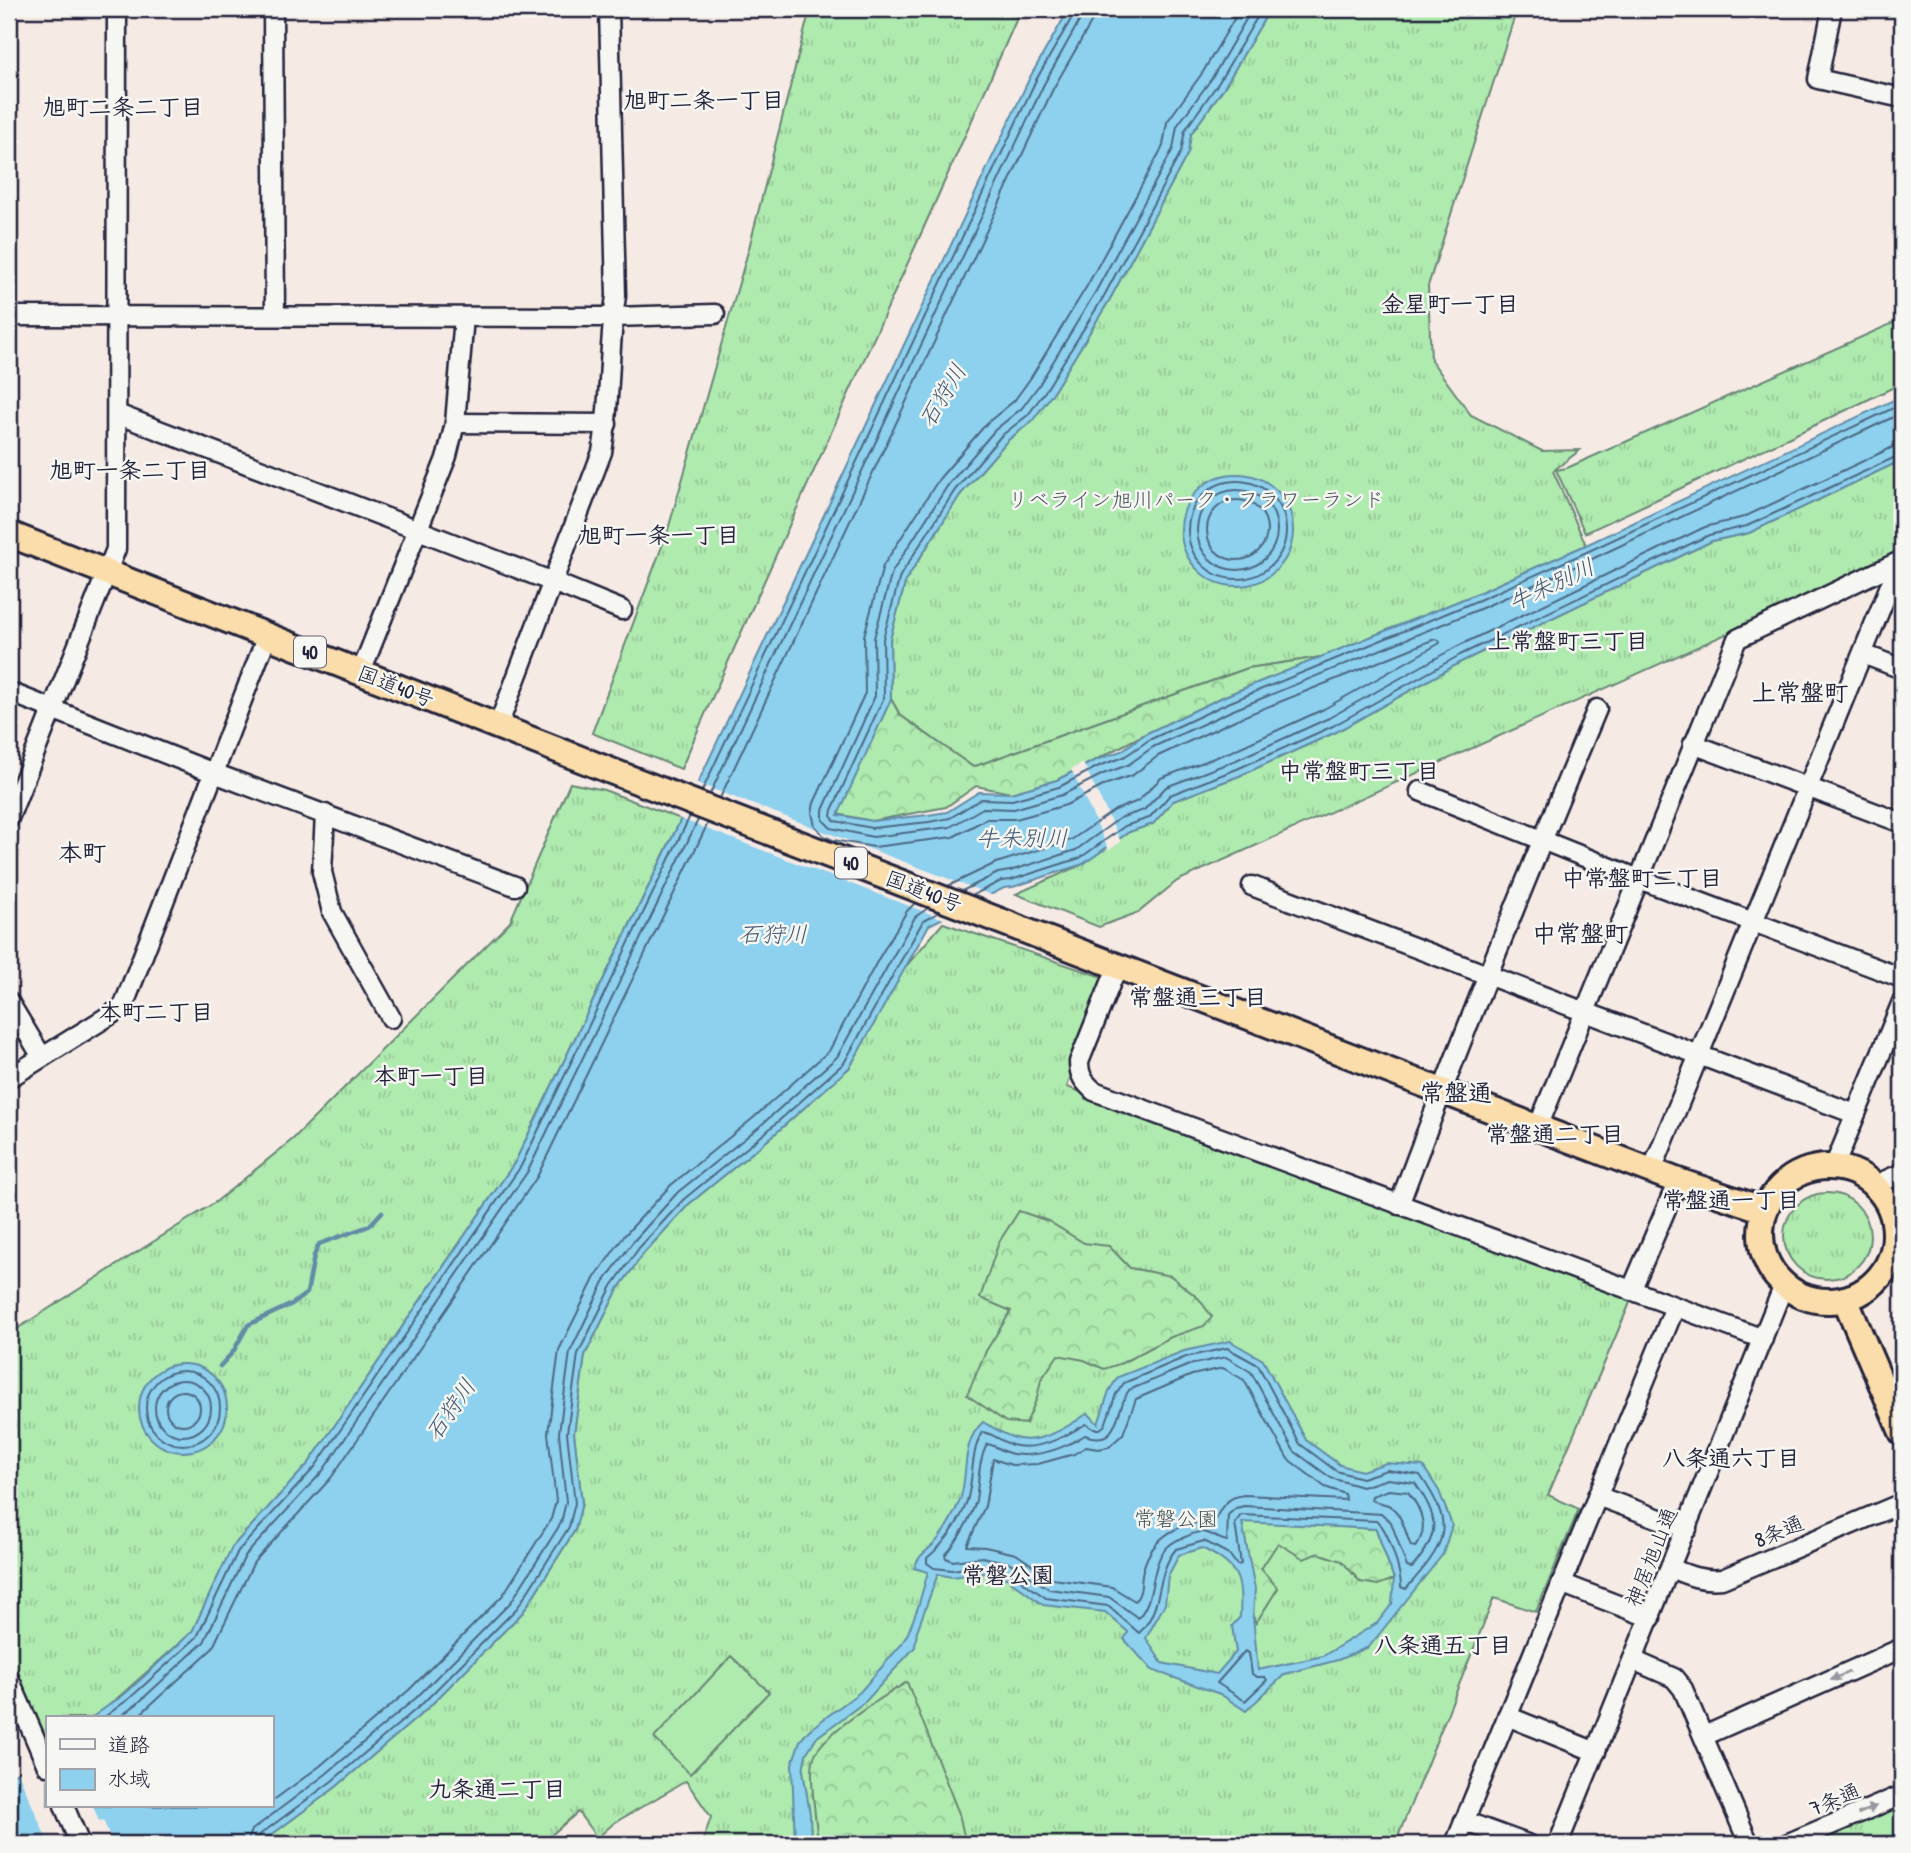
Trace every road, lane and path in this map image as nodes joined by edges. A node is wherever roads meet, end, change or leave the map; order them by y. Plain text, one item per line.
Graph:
1 (117, 9) edge
2 (273, 9) edge
3 (609, 9) edge
4 (1832, 9) edge
5 (1902, 98) edge
6 (715, 314) dead end
7 (9, 316) edge
8 (117, 316) junction
9 (275, 316) junction
10 (464, 317) junction
11 (613, 317) junction
12 (117, 414) junction
13 (455, 423) junction
14 (607, 424) junction
15 (418, 531) junction
16 (9, 534) edge
17 (1901, 561) edge
18 (106, 573) junction
19 (553, 582) junction
20 (622, 611) dead end
21 (267, 636) junction
22 (1863, 654) junction
23 (1902, 669) edge
24 (361, 672) junction
25 (9, 692) edge
26 (52, 709) junction
27 (1597, 709) dead end
28 (498, 726) junction
29 (1693, 744) junction
30 (214, 773) junction
31 (15, 781) edge
32 (1809, 787) junction
33 (1420, 791) dead end
34 (325, 814) junction
35 (9, 818) edge
36 (1902, 823) edge
37 (1541, 841) junction
38 (1639, 879) junction
39 (515, 886) dead end
40 (1252, 886) dead end
41 (1753, 922) junction
42 (1118, 965) junction
43 (1488, 975) junction
44 (1902, 978) edge
45 (9, 1002) edge
46 (1902, 1002) edge
47 (1585, 1012) junction
48 (391, 1018) dead end
49 (1700, 1055) junction
50 (42, 1057) junction
51 (9, 1078) edge
52 (1441, 1090) junction
53 (1855, 1114) junction
54 (1538, 1127) junction
55 (1835, 1167) junction
56 (1652, 1170) junction
57 (1902, 1173) edge
58 (1678, 1181) junction
59 (1875, 1185) junction
60 (1399, 1205) junction
61 (1765, 1210) junction
62 (1897, 1256) edge
63 (1784, 1285) junction
64 (1631, 1291) junction
65 (1845, 1299) junction
66 (1675, 1307) junction
67 (1763, 1339) junction
68 (1902, 1432) edge
69 (1597, 1496) junction
70 (1902, 1503) edge
71 (1687, 1530) junction
72 (1671, 1569) junction
73 (1562, 1583) junction
74 (1651, 1618) junction
75 (1902, 1648) edge
76 (1633, 1660) junction
77 (9, 1678) edge
78 (1507, 1716) junction
79 (1704, 1736) junction
80 (1595, 1752) junction
81 (46, 1764) edge
82 (1902, 1795) edge
83 (65, 1808) edge
84 (1464, 1821) junction
85 (80, 1844) edge
86 (1455, 1844) edge
87 (1527, 1844) edge
88 (1558, 1844) edge
89 (1749, 1844) edge
90 (1786, 1844) edge

1 - 8 street
2 - 9 street
3 - 11 street
4 - 5 street
6 - 11 street
7 - 8 street
8 - 9 street
8 - 12 street
9 - 10 street
10 - 11 street
10 - 13 street
11 - 14 street
12 - 15 street
12 - 18 street
13 - 14 street
13 - 15 street
14 - 19 street
15 - 19 street
15 - 24 street
16 - 18 highway, 国道40号 / 40
17 - 22 street
17 - 29 street
18 - 21 highway, 国道40号 / 40
18 - 26 street
19 - 20 street
19 - 28 street
21 - 24 highway, 国道40号 / 40
21 - 30 street
22 - 23 street
22 - 32 street
24 - 28 highway, 国道40号 / 40
25 - 26 street
26 - 30 street
26 - 31 street
27 - 37 street
28 - 42 highway, 国道40号 / 40
29 - 32 street
29 - 38 street
30 - 34 street
30 - 50 street
31 - 35 street
32 - 36 street
32 - 41 street
33 - 37 street
34 - 39 street
34 - 48 street
37 - 38 street
37 - 43 street
38 - 41 street
38 - 47 street
40 - 43 street
41 - 44 street
41 - 49 street
42 - 52 highway, 国道40号 / 40
42 - 60 street
43 - 47 street
43 - 52 street
45 - 50 street
46 - 53 street
47 - 49 street
47 - 54 street
49 - 53 street
49 - 56 street
50 - 51 street
52 - 54 highway, 国道40号 / 40
52 - 60 street
53 - 55 street
54 - 56 highway, 国道40号 / 40
55 - 59 highway
55 - 61 highway
56 - 58 highway, 国道40号 / 40
57 - 59 street
58 - 61 highway, 国道40号 / 40
58 - 64 street
59 - 62 highway
60 - 64 street
61 - 63 highway
62 - 65 highway
63 - 65 highway
63 - 67 street, 神居旭山通
64 - 66 street
65 - 68 highway
66 - 67 street
66 - 69 street
67 - 71 street, 神居旭山通
69 - 71 street
69 - 73 street
70 - 72 street, 8条通
71 - 72 street, 神居旭山通
72 - 74 street, 神居旭山通
73 - 74 street
73 - 78 street
74 - 76 street, 神居旭山通
75 -> 79 street
76 - 79 street
76 - 80 street, 神居旭山通
77 - 81 street
78 - 80 street
78 - 84 street
79 - 89 street
80 - 88 street, 神居旭山通
90 -> 82 street, 7条通
83 - 85 street
84 - 86 street
84 - 87 street

